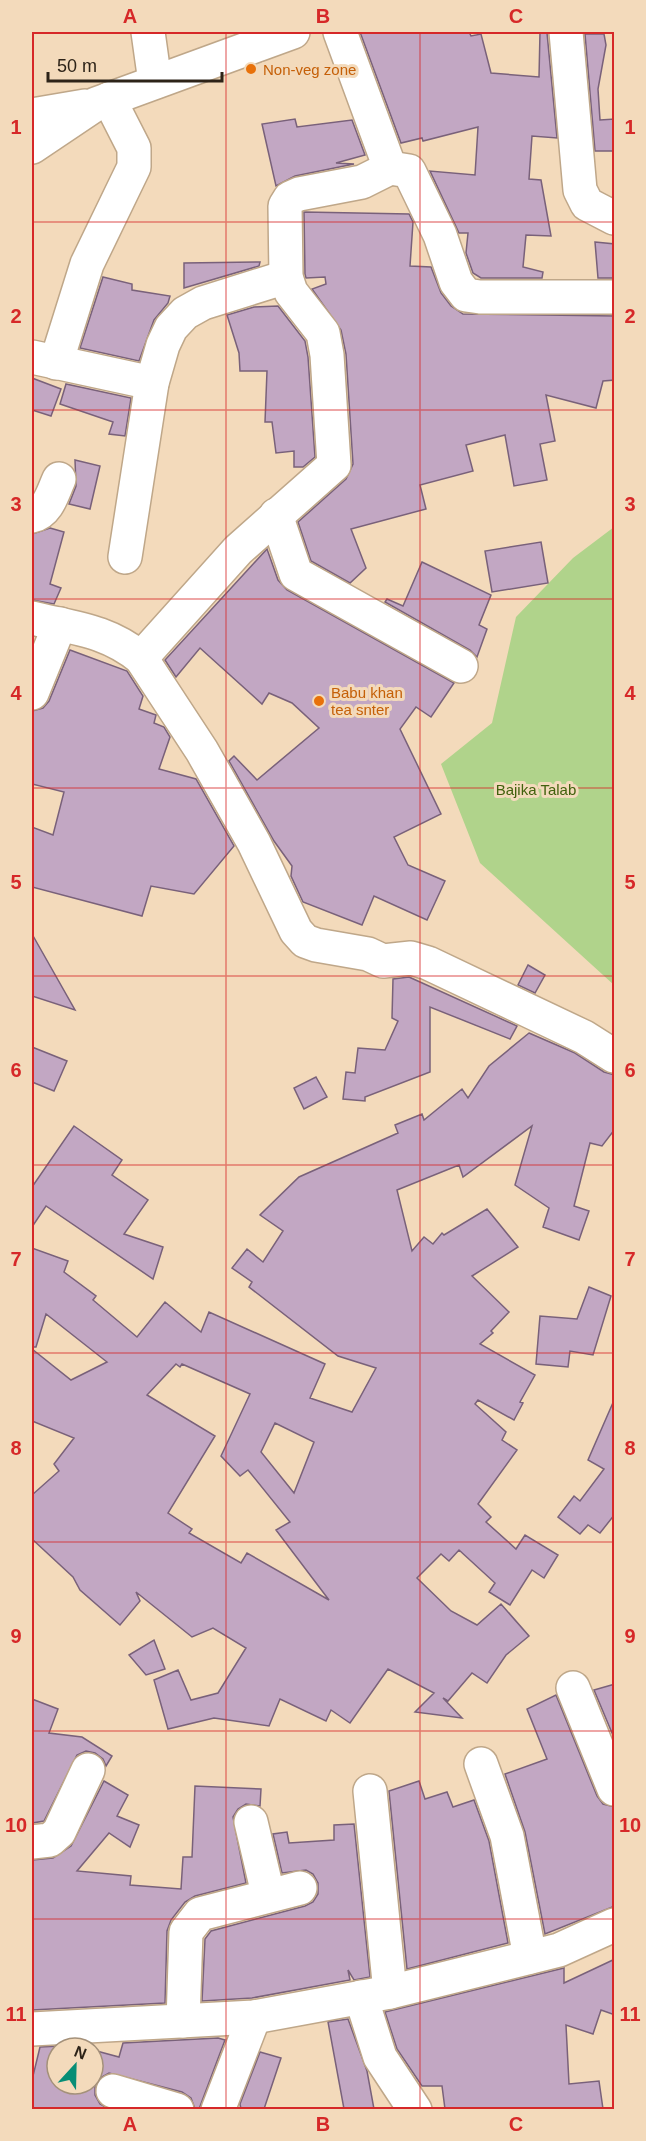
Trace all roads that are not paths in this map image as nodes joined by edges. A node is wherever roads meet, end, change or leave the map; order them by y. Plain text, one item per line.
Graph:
1 (148, 32) edge
2 (293, 32) edge
3 (340, 32) edge
4 (567, 32) edge
5 (155, 82) junction
6 (102, 102) junction
7 (32, 115) edge
8 (32, 147) edge
9 (390, 168) junction
10 (615, 218) edge
11 (286, 277) junction
12 (615, 297) edge
13 (44, 360) edge
14 (152, 383) junction
15 (59, 479) dead end
16 (276, 515) junction
17 (32, 516) edge
18 (125, 557) dead end
19 (46, 621) edge
20 (141, 658) junction
21 (461, 666) dead end
22 (32, 693) edge
23 (615, 1056) edge
24 (573, 1688) dead end
25 (608, 1755) edge
26 (481, 1764) dead end
27 (88, 1770) dead end
28 (615, 1789) edge
29 (370, 1791) dead end
30 (251, 1822) dead end
31 (32, 1842) edge
32 (300, 1888) dead end
33 (268, 1894) junction
34 (615, 1925) edge
35 (530, 1957) junction
36 (375, 1995) junction
37 (255, 2017) junction
38 (183, 2021) junction
39 (32, 2029) edge
40 (113, 2091) dead end
41 (177, 2109) edge
42 (219, 2109) edge
43 (415, 2109) edge

1 - 5 street
2 - 5 street
3 - 9 street
4 - 10 street
5 - 6 street
6 - 7 street
6 - 8 street
6 - 13 street
9 - 11 street
9 - 12 street
11 - 14 street
11 - 16 street
13 - 14 street
14 - 18 street
15 - 17 street
16 - 20 street
16 - 21 street
19 - 20 street
19 - 22 street
20 - 23 street
24 - 25 street
25 - 28 street
26 - 35 street
27 - 31 street
29 - 36 street
30 - 33 street
32 - 33 street
33 - 38 street
34 - 35 street
35 - 36 street
36 - 37 street
36 - 43 street
37 - 38 street
37 - 42 street
38 - 39 street
40 - 41 street

